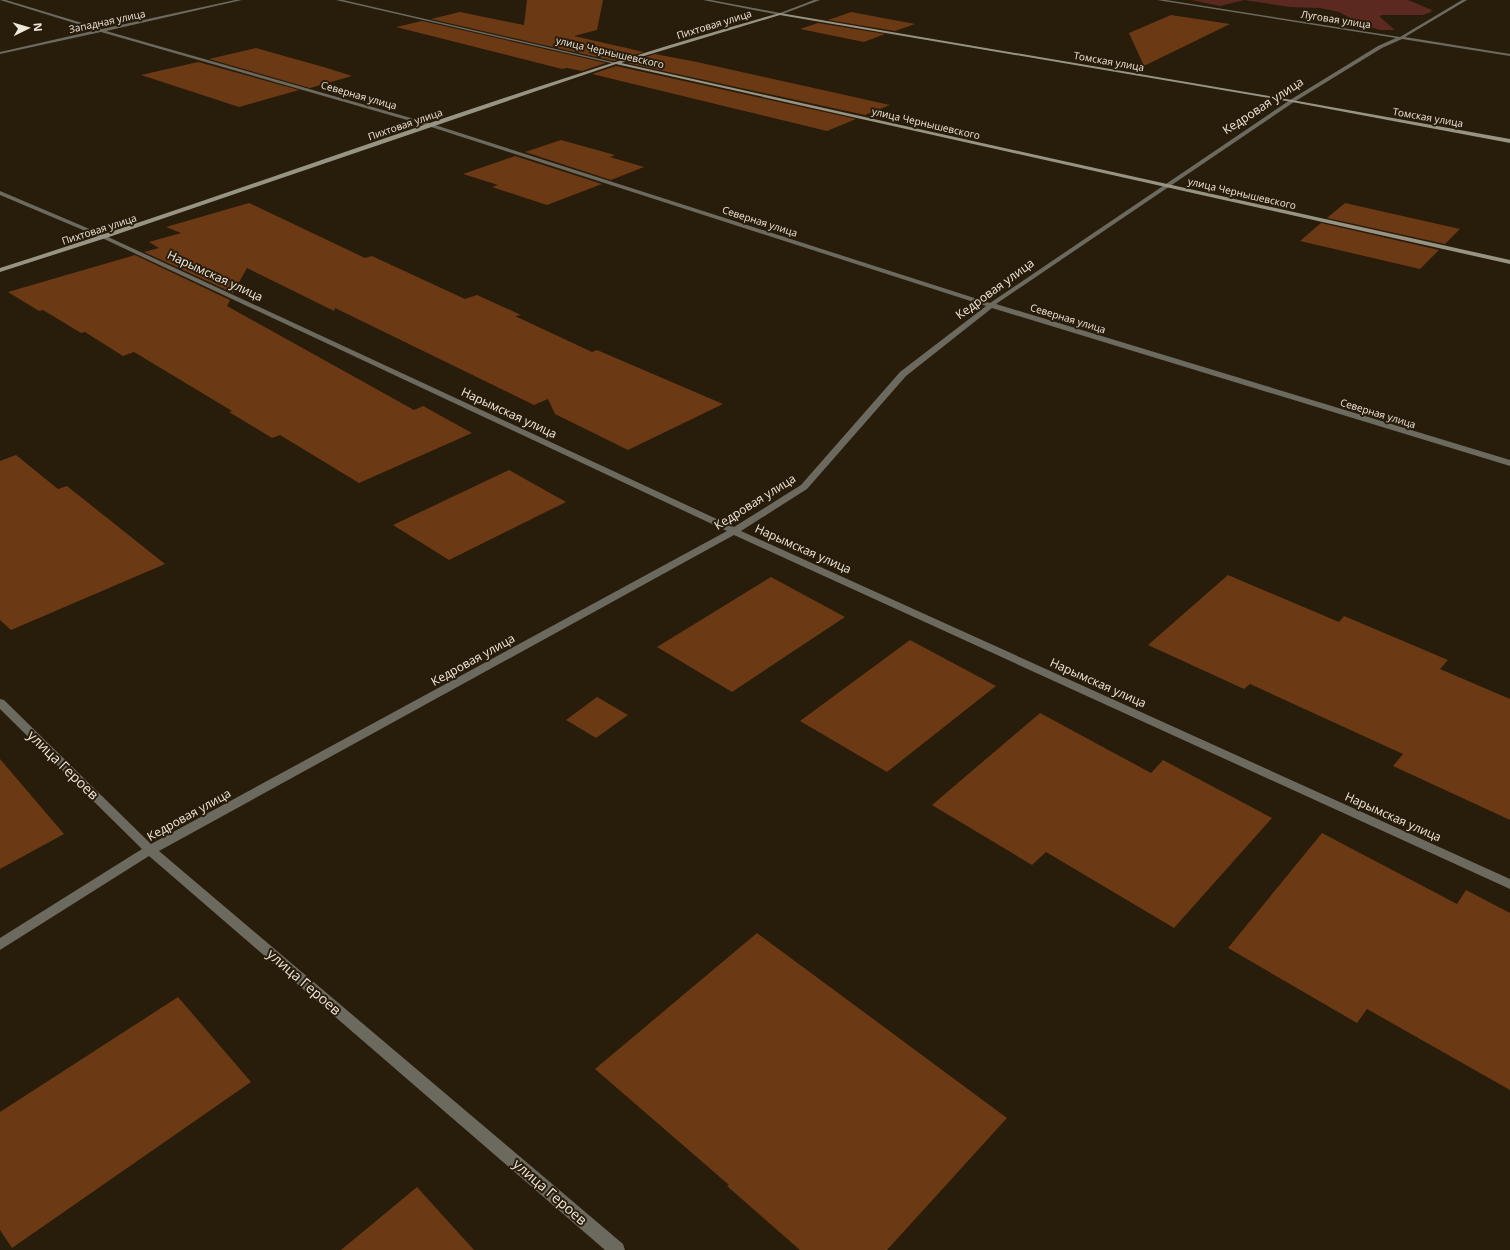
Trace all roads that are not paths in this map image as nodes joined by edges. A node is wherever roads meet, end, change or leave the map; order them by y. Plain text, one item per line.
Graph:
1 (2, 0) edge
2 (240, 0) edge
3 (338, 0) edge
4 (705, 0) edge
5 (818, 0) edge
6 (1159, 0) edge
7 (1465, 0) edge
8 (780, 14) junction
9 (102, 31) junction
10 (1401, 38) junction
11 (0, 53) edge
12 (1510, 55) edge
13 (615, 63) junction
14 (1292, 101) junction
15 (430, 125) junction
16 (1510, 141) edge
17 (1165, 186) junction
18 (0, 193) edge
19 (104, 237) junction
20 (1510, 262) edge
21 (0, 270) edge
22 (991, 305) junction
23 (1510, 463) edge
24 (734, 531) junction
25 (0, 703) edge
26 (150, 850) junction
27 (1510, 884) edge
28 (0, 945) edge
29 (617, 1250) edge

1 - 9 street, Северная улица
2 - 9 street, Западная улица
3 - 13 street, улица Чернышевского
4 - 8 street, Томская улица
5 - 8 street, Пихтовая улица
6 - 10 street, Луговая улица
7 - 10 street, Кедровая улица
8 - 13 street, Пихтовая улица
8 - 14 street, Томская улица
9 - 11 street, Западная улица
9 - 15 street, Северная улица
10 - 12 street, Луговая улица
10 - 14 street, Кедровая улица
13 - 15 street, Пихтовая улица
13 - 17 street, улица Чернышевского
14 - 16 street, Томская улица
14 - 17 street, Кедровая улица
15 - 19 street, Пихтовая улица
15 - 22 street, Северная улица
17 - 20 street, улица Чернышевского
17 - 22 street, Кедровая улица
18 - 19 street, Нарымская улица
19 - 21 street, Пихтовая улица
19 - 24 street, Нарымская улица
22 - 23 street, Северная улица
22 - 24 street, Кедровая улица
24 - 26 street, Кедровая улица
24 - 27 street, Нарымская улица
25 - 26 street, улица Героев
26 - 28 street, Кедровая улица
26 - 29 street, улица Героев

